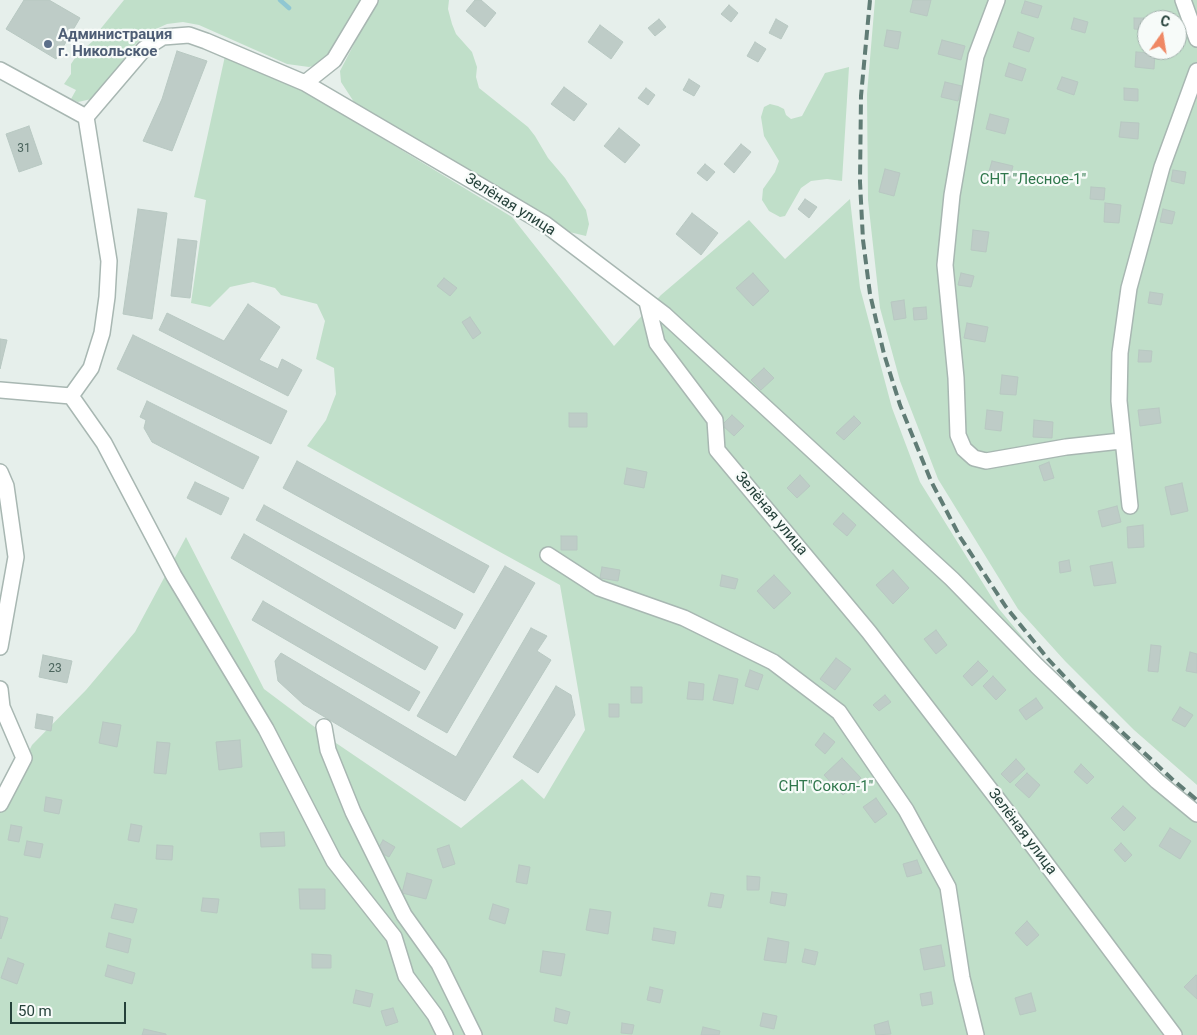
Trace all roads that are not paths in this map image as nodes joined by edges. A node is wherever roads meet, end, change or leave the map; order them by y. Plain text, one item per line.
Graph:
1 (370, 0) edge
2 (997, 0) edge
3 (1183, 0) edge
4 (1197, 39) edge
5 (0, 70) edge
6 (1197, 71) edge
7 (305, 83) junction
8 (86, 116) junction
9 (647, 302) junction
10 (0, 390) edge
11 (71, 396) junction
12 (1121, 441) junction
13 (0, 472) edge
14 (1130, 506) dead end
15 (548, 555) dead end
16 (0, 647) edge
17 (0, 689) edge
18 (324, 727) dead end
19 (0, 804) edge
20 (1197, 814) edge
21 (445, 1035) edge
22 (474, 1035) edge
23 (976, 1035) edge
24 (1174, 1035) edge

1 - 7 street
2 - 12 street
3 - 4 street
5 - 8 street
6 - 12 street
7 - 8 street, Зелёная улица
7 - 9 street, Зелёная улица
8 - 11 street
9 - 20 street
9 - 24 street, Зелёная улица
10 - 11 street
11 - 21 street
12 - 14 street
13 - 16 street
15 - 23 street
17 - 19 street
18 - 22 street

